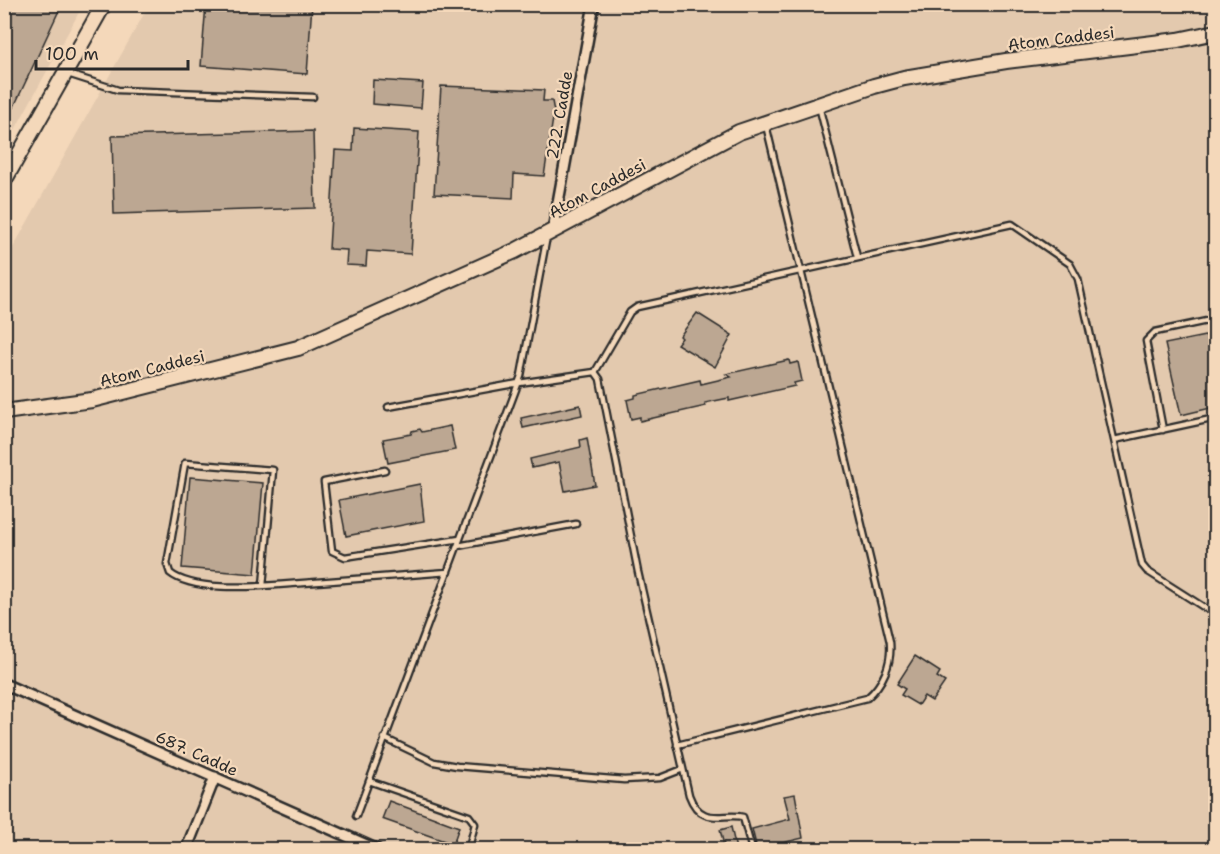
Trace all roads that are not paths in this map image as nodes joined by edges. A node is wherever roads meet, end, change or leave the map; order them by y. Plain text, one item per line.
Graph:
1 (104, 4) edge
2 (594, 4) edge
3 (1215, 32) edge
4 (65, 73) junction
5 (313, 97) dead end
6 (819, 106) junction
7 (765, 122) junction
8 (4, 181) edge
9 (550, 232) junction
10 (856, 257) junction
11 (802, 269) junction
12 (1215, 319) edge
13 (595, 372) junction
14 (519, 383) junction
15 (388, 407) dead end
16 (4, 412) edge
17 (1215, 418) edge
18 (1163, 430) junction
19 (1114, 440) junction
20 (385, 470) dead end
21 (576, 525) dead end
22 (460, 539) junction
23 (458, 546) junction
24 (448, 572) junction
25 (263, 586) junction
26 (1215, 615) edge
27 (4, 684) edge
28 (384, 738) junction
29 (677, 745) junction
30 (683, 769) junction
31 (214, 777) junction
32 (369, 781) junction
33 (356, 816) dead end
34 (469, 847) dead end
35 (186, 849) edge
36 (378, 849) edge
37 (752, 849) edge

1 - 4 street
2 - 9 street, 222. Cadde
3 - 6 street, Atom Caddesi
4 - 5 lane
4 - 8 street
6 - 7 street, Atom Caddesi
6 - 10 lane
7 - 9 street, Atom Caddesi
7 - 11 lane
9 - 14 lane
9 - 16 street, Atom Caddesi
10 - 11 lane
10 - 19 lane
11 - 13 lane
11 - 29 lane
12 - 18 lane
13 - 14 lane
13 - 29 lane
14 - 15 lane
14 - 22 lane
17 - 18 lane
18 - 19 lane
19 - 26 lane
20 - 22 lane
21 - 23 lane
22 - 23 lane
23 - 24 lane
24 - 25 lane
24 - 28 lane
25 - 25 lane
27 - 31 street, 687. Cadde
28 - 30 lane
28 - 32 lane
29 - 30 lane
30 - 37 lane
31 - 35 street
31 - 36 street, 687. Cadde
32 - 33 lane
32 - 34 lane

